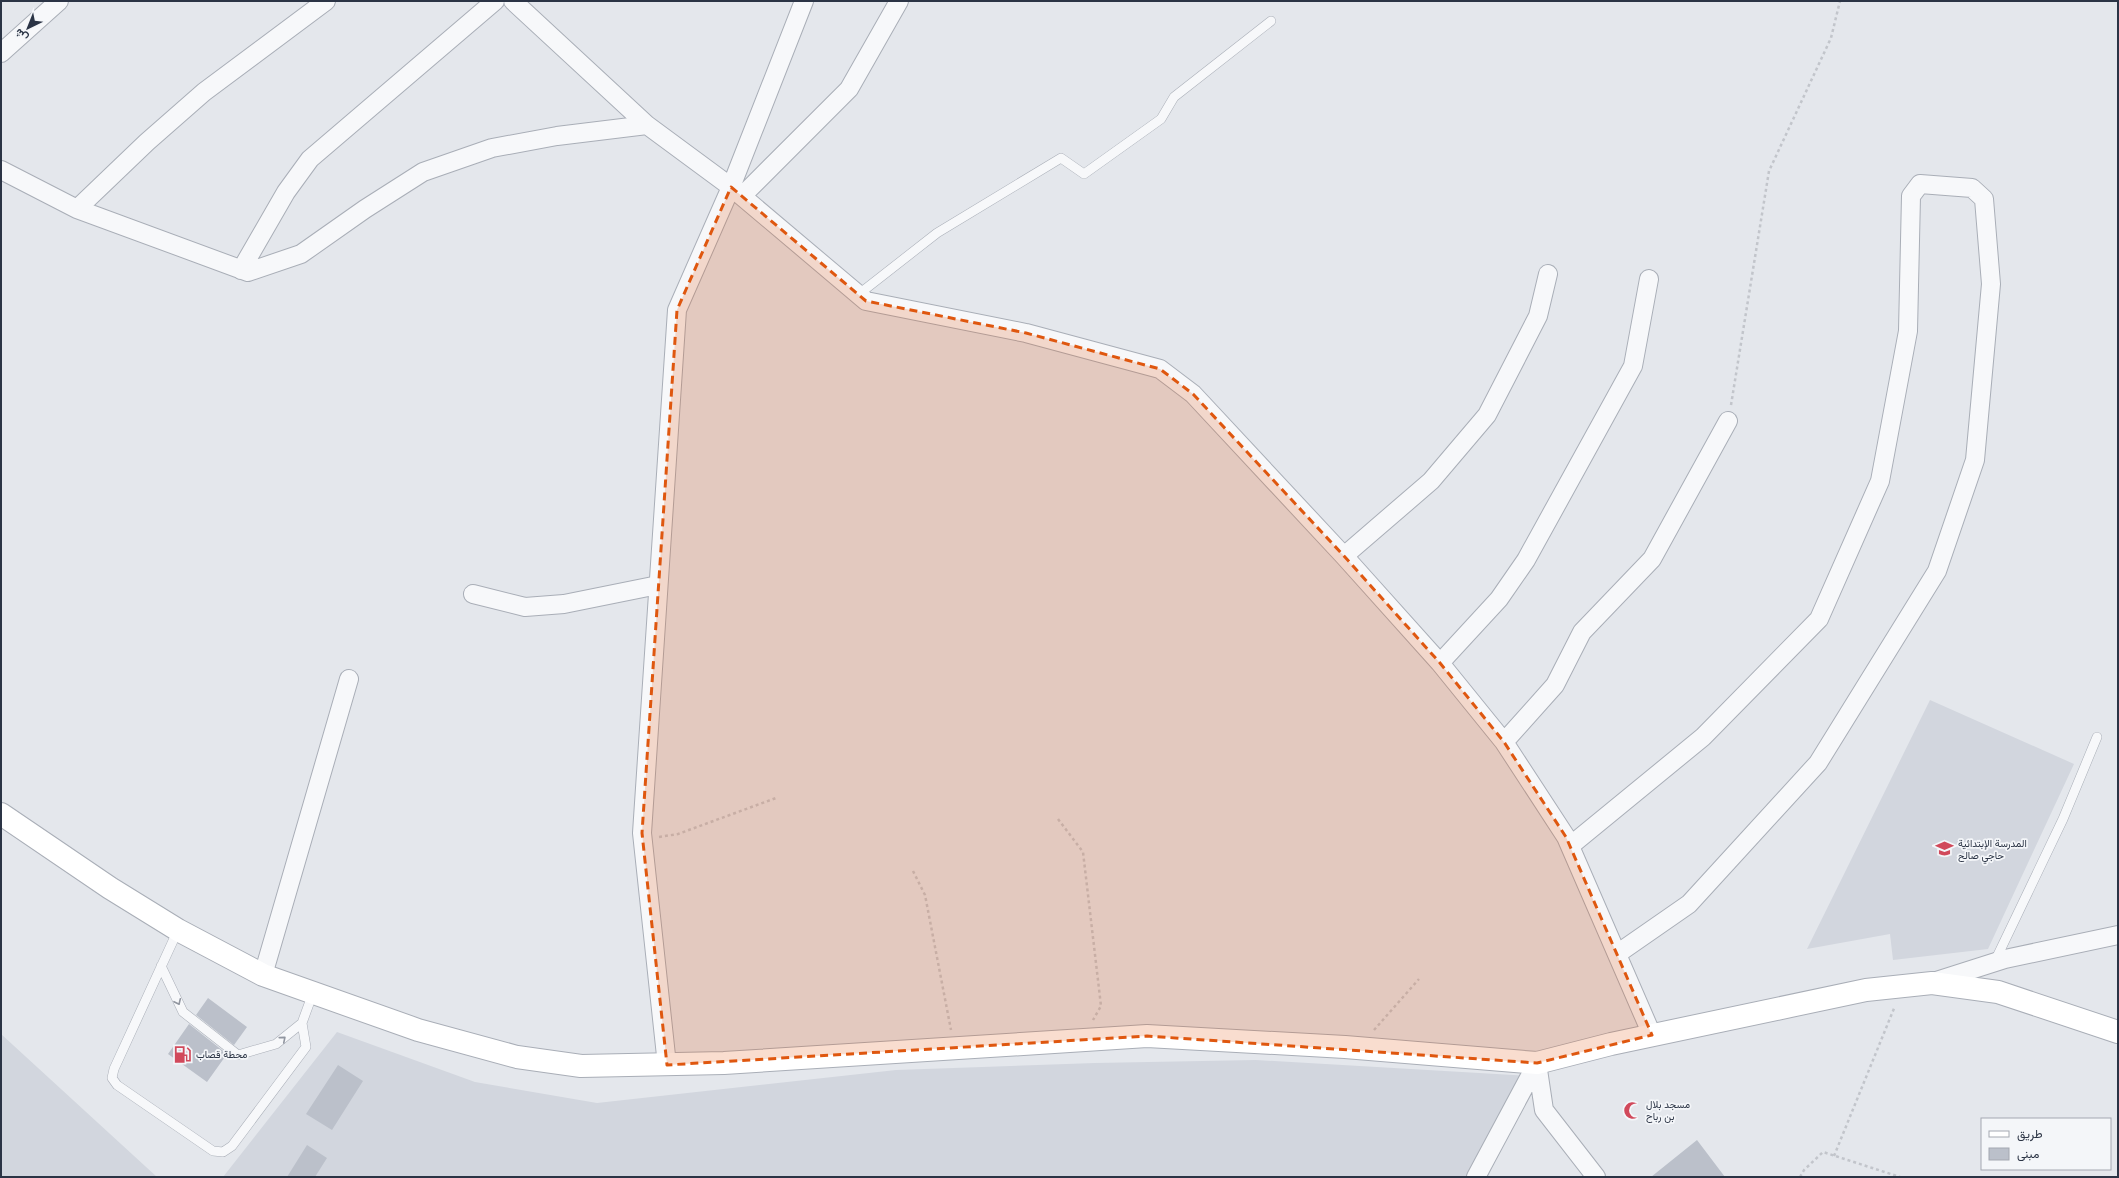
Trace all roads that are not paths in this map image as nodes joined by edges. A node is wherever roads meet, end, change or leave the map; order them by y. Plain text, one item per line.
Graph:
1 (59, 1) edge
2 (326, 1) edge
3 (495, 1) edge
4 (513, 1) edge
5 (804, 1) edge
6 (899, 1) edge
7 (1271, 21) dead end
8 (1, 53) edge
9 (647, 125) junction
10 (1, 170) edge
11 (736, 191) junction
12 (77, 210) junction
13 (241, 270) junction
14 (1548, 274) dead end
15 (1649, 279) dead end
16 (859, 294) junction
17 (1728, 422) road end
18 (1344, 556) junction
19 (658, 585) junction
20 (474, 594) dead end
21 (1440, 663) junction
22 (349, 679) dead end
23 (2097, 737) dead end
24 (1504, 742) junction
25 (1, 814) edge
26 (1570, 846) junction
27 (178, 930) junction
28 (2118, 935) edge
29 (1617, 954) junction
30 (1994, 962) junction
31 (161, 966) junction
32 (263, 975) junction
33 (1932, 982) junction
34 (313, 992) junction
35 (302, 1023) junction
36 (2118, 1032) edge
37 (1652, 1035) junction
38 (1537, 1063) junction
39 (667, 1065) junction
40 (1476, 1177) edge
41 (1596, 1177) edge

1 - 8 street
2 - 12 street
3 - 13 street
4 - 9 street
5 - 11 street
6 - 11 street
7 - 16 lane
9 - 11 street
9 - 13 street
10 - 12 street
11 - 16 street
11 - 19 street
12 - 13 street
14 - 18 street
15 - 21 street
16 - 18 street
17 - 24 street
18 - 21 street
19 - 20 street
19 - 39 street
21 - 24 street
22 - 32 street
23 - 30 lane
24 - 26 street
25 - 27 main road
26 - 29 street
26 - 29 street
27 - 31 lane
27 - 32 main road
28 - 30 street
29 - 37 street
30 - 33 street
31 -> 35 lane
31 - 35 lane
32 - 34 main road
33 - 36 main road
33 - 37 main road
34 - 35 lane
34 - 39 main road
37 - 38 main road
38 - 39 main road
38 - 40 street
38 - 41 street

